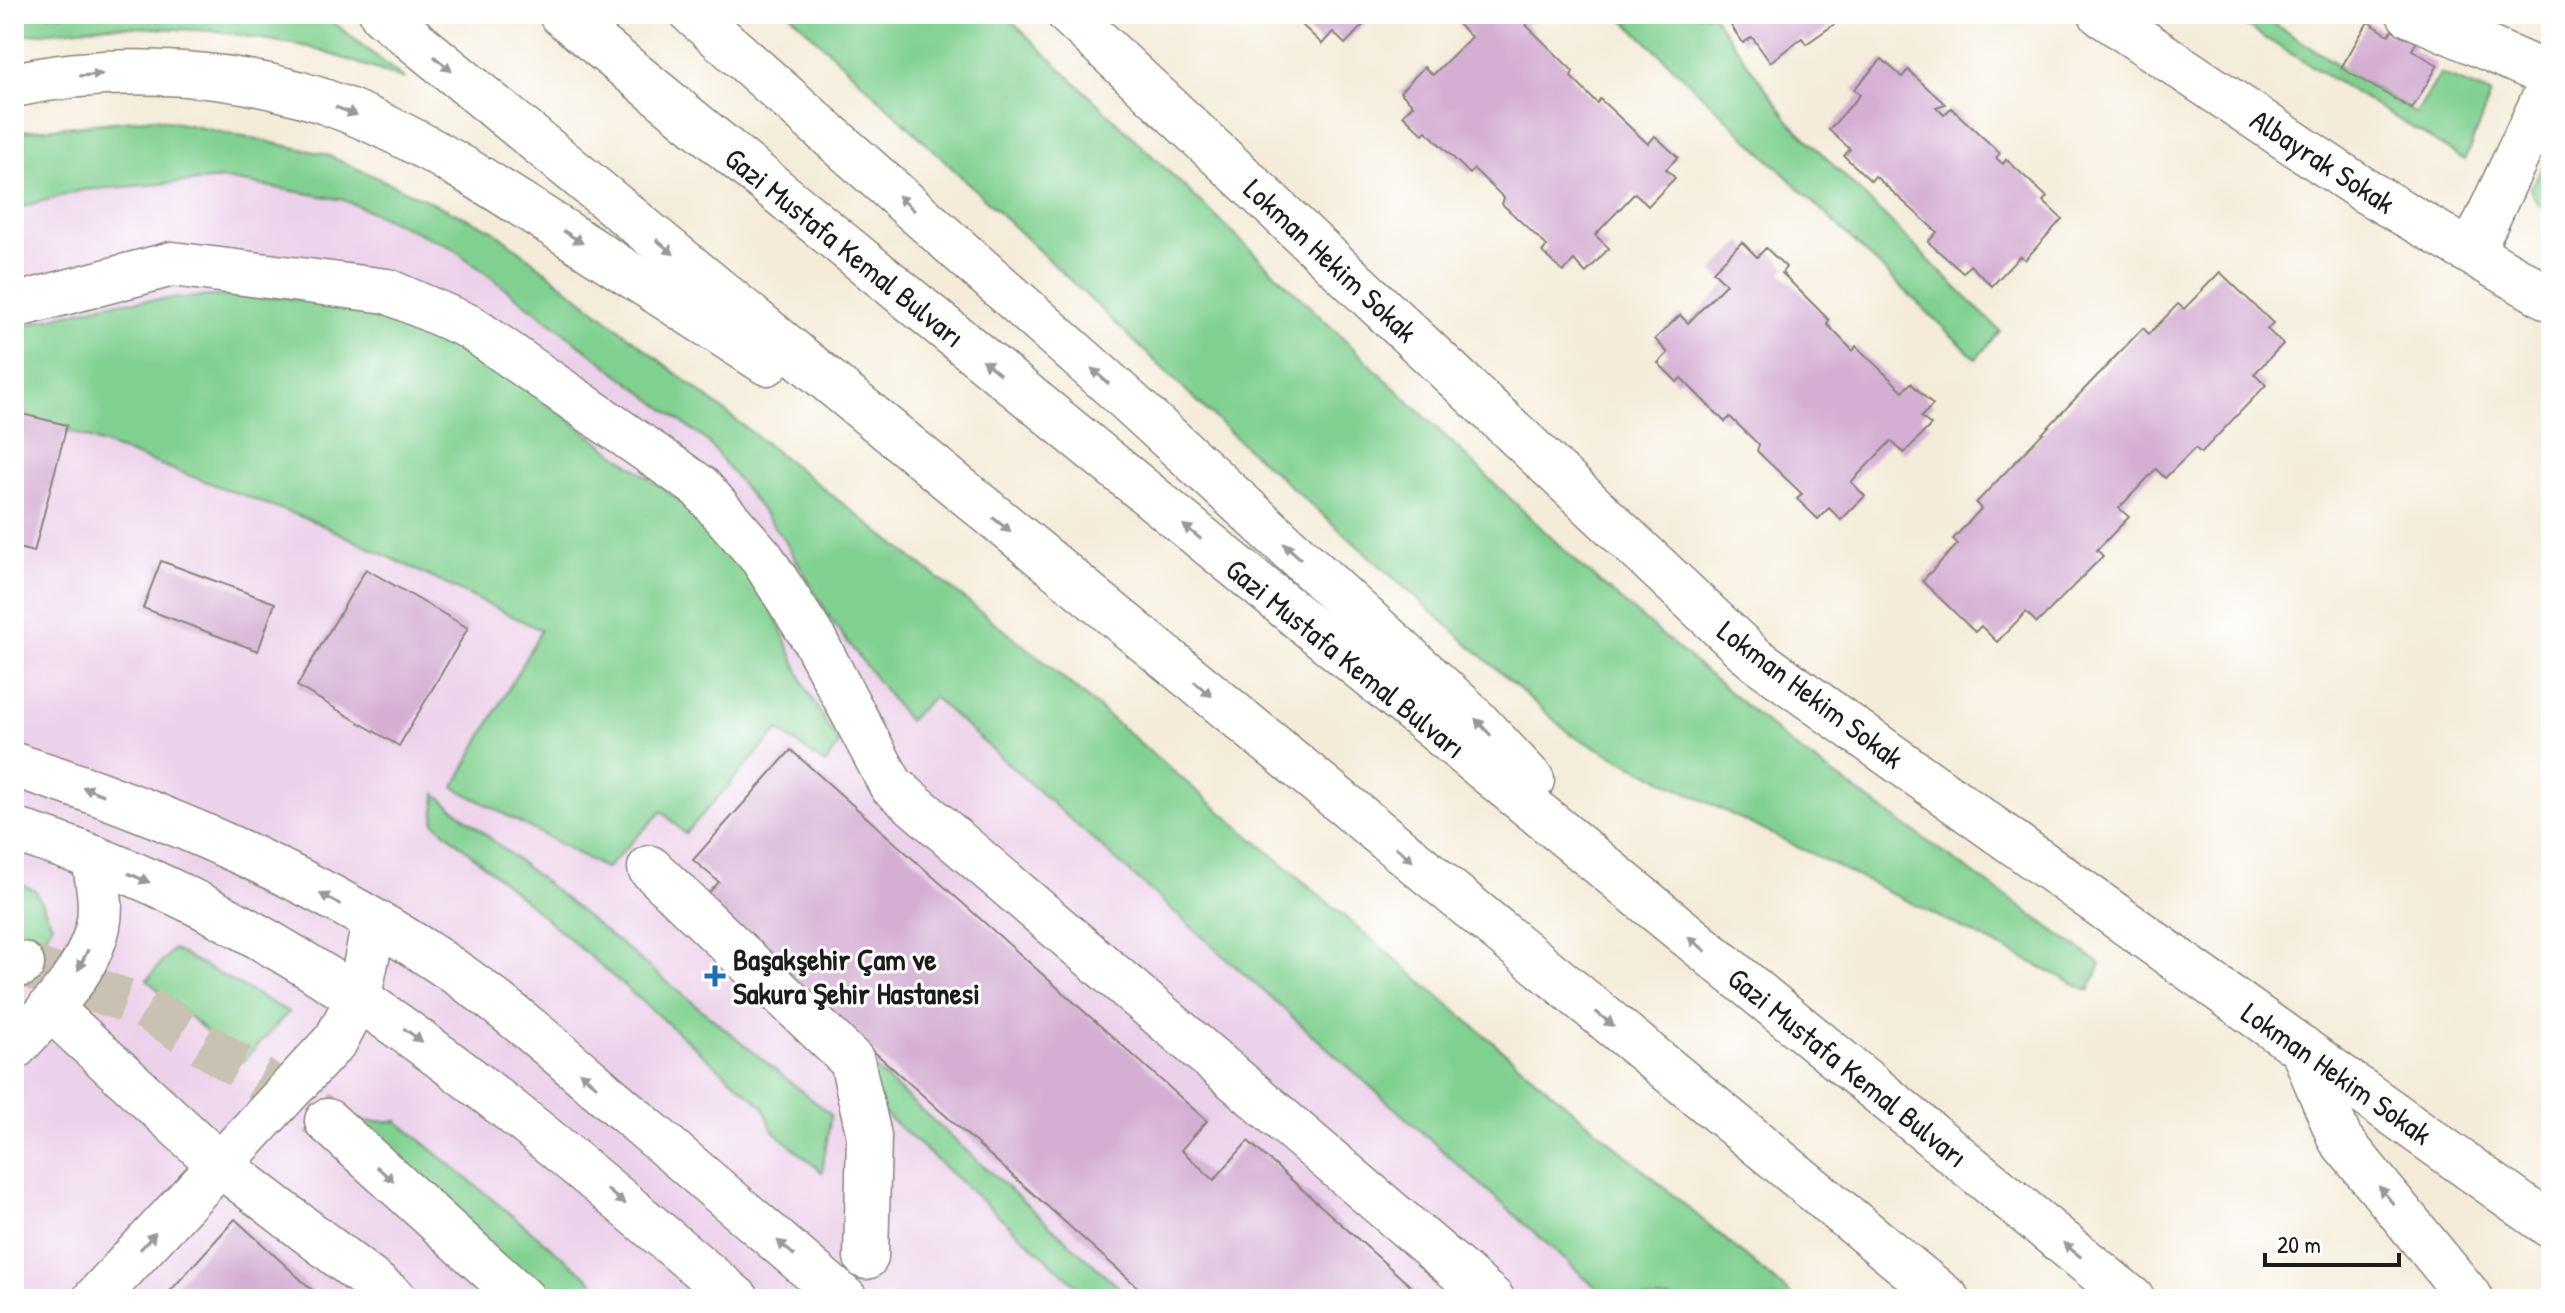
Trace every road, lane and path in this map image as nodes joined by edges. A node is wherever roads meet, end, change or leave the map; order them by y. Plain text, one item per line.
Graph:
1 (382, 14) edge
2 (561, 14) edge
3 (693, 14) edge
4 (1069, 14) edge
5 (2101, 14) edge
6 (2409, 14) edge
7 (2551, 76) edge
8 (2551, 83) edge
9 (14, 85) edge
10 (2472, 252) junction
11 (2551, 299) edge
12 (14, 306) edge
13 (941, 475) junction
14 (14, 765) edge
15 (14, 830) edge
16 (94, 858) junction
17 (650, 868) dead end
18 (1651, 907) junction
19 (374, 923) junction
20 (359, 996) junction
21 (50, 1008) junction
22 (14, 1048) edge
23 (2302, 1048) junction
24 (327, 1121) tunnel mouth
25 (218, 1163) junction
26 (2551, 1226) edge
27 (866, 1257) dead end
28 (95, 1299) edge
29 (395, 1299) edge
30 (523, 1299) edge
31 (737, 1299) edge
32 (845, 1299) edge
33 (1492, 1299) edge
34 (1947, 1299) edge
35 (2132, 1299) edge
36 (2471, 1299) edge

1 -> 13 main road
18 -> 2 main road, Gazi Mustafa Kemal Bulvarı
18 -> 3 main road
4 - 23 main road, Lokman Hekim Sokak
5 - 10 main road, Albayrak Sokak
6 - 7 main road
8 - 10 main road
9 -> 13 main road
10 - 11 main road, Albayrak Sokak
12 - 33 main road
13 -> 34 main road
19 -> 14 main road
15 - 16 main road
16 -> 20 main road
16 -> 21 main road
17 - 27 main road
35 -> 18 main road, Gazi Mustafa Kemal Bulvarı
19 - 20 main road
32 -> 19 main road
20 - 25 main road
20 -> 31 main road
21 - 22 main road
21 - 25 main road
23 - 26 main road, Lokman Hekim Sokak
36 -> 23 main road
24 -> 30 main road
28 -> 25 main road
25 - 29 main road

